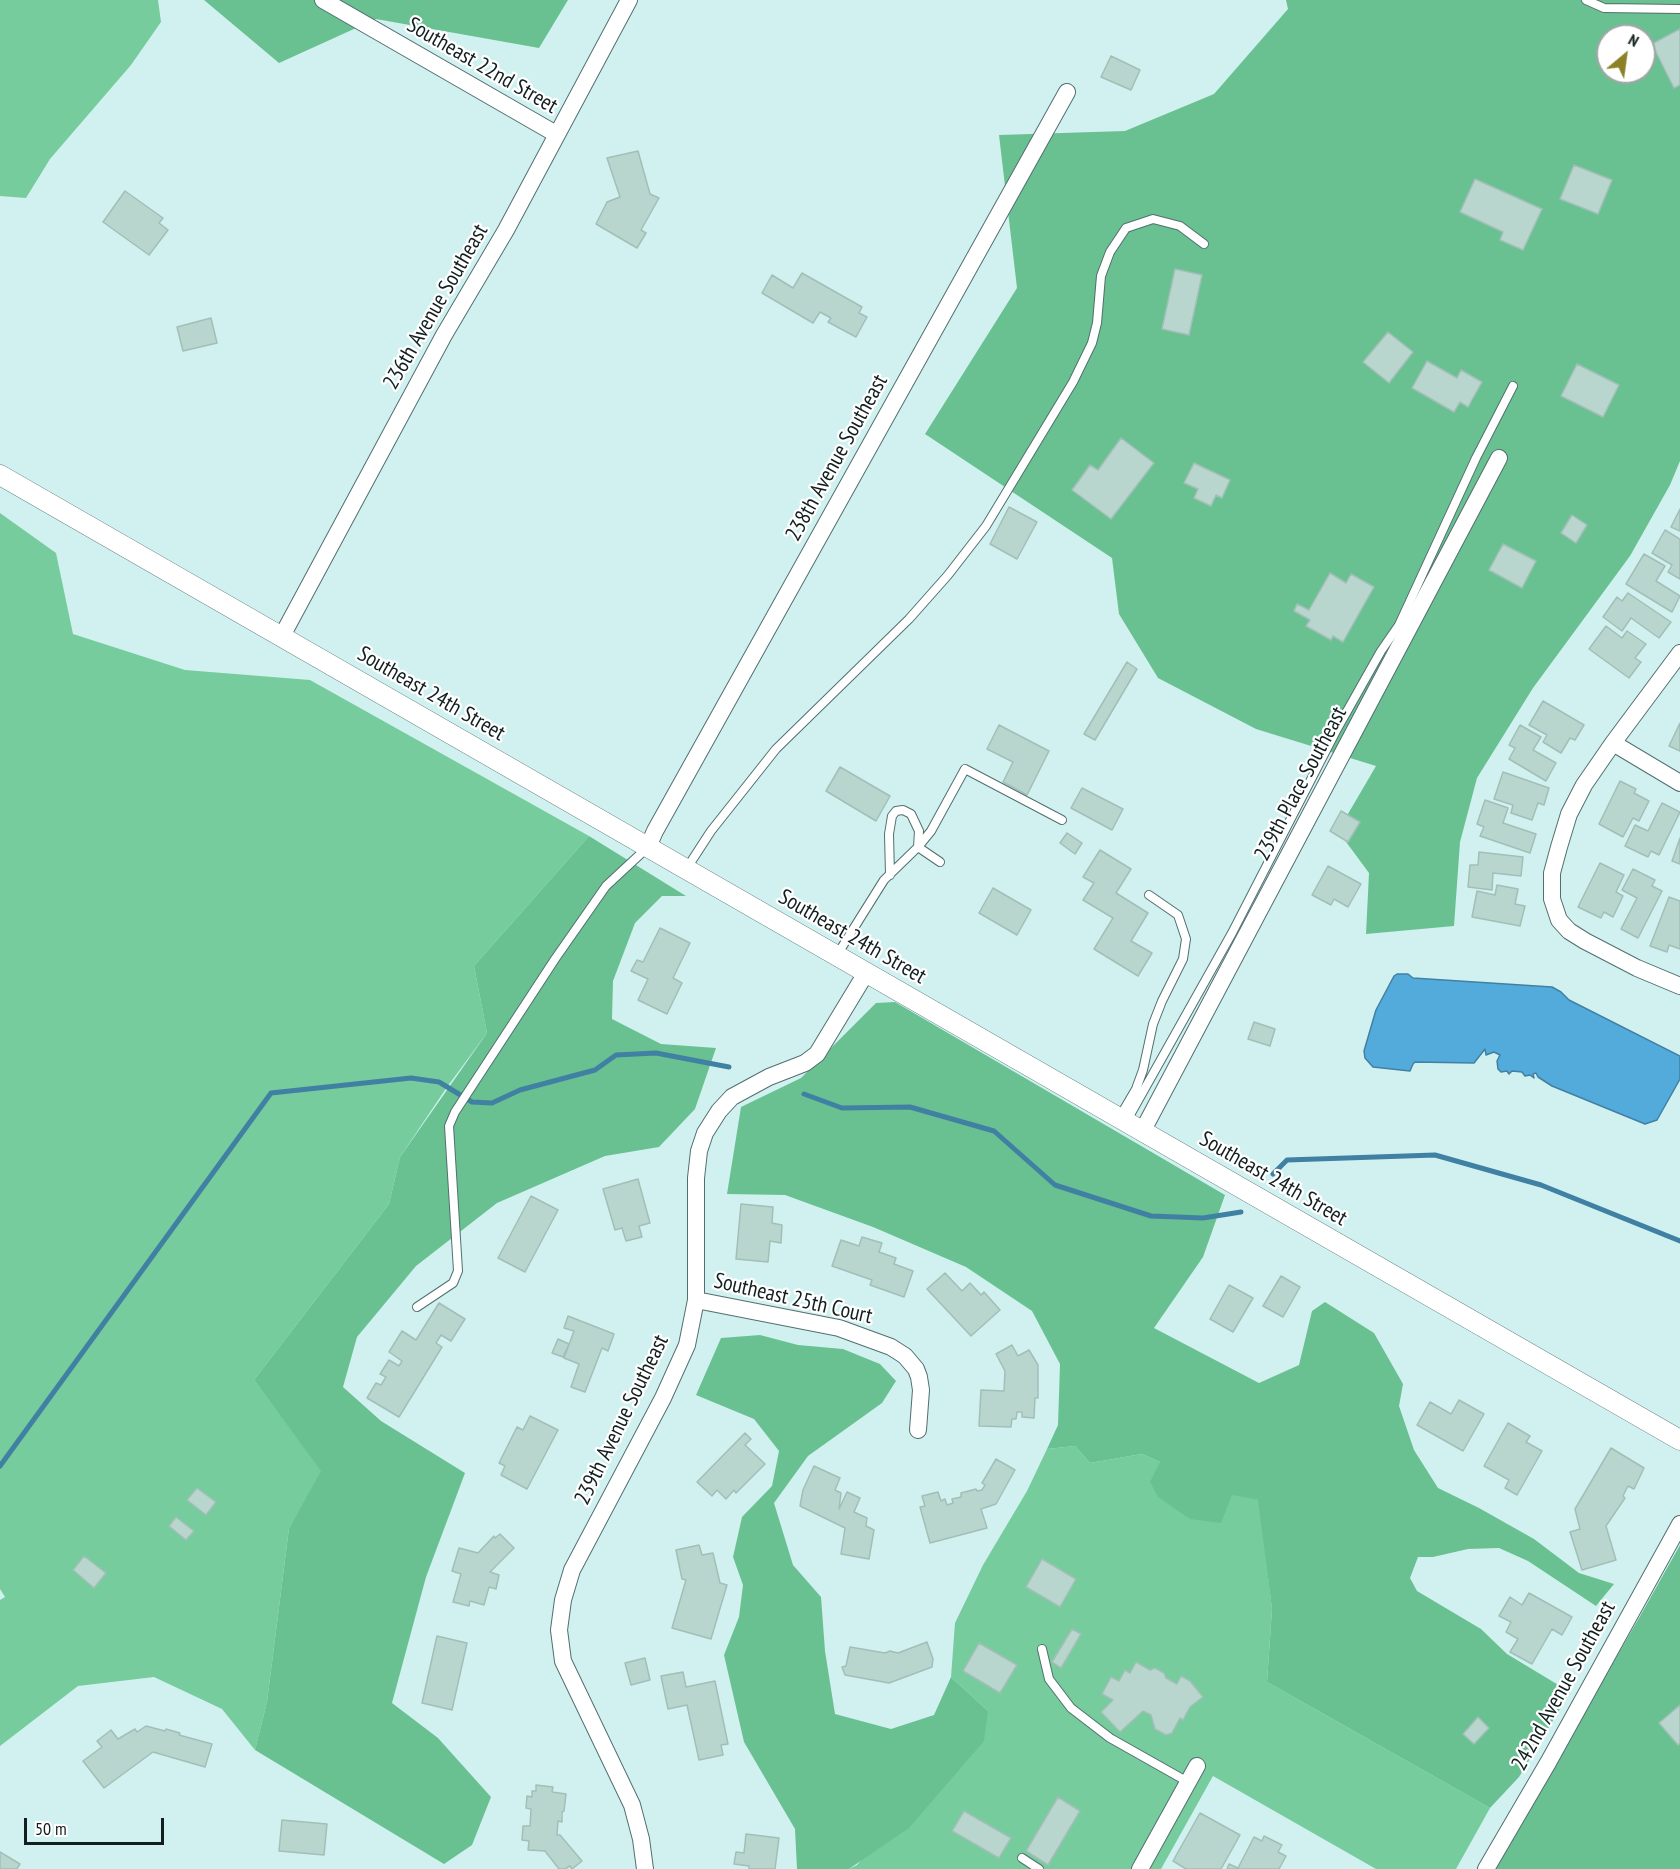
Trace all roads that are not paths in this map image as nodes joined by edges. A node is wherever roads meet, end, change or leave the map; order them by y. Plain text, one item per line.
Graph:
1 (323, 0) edge
2 (629, 0) edge
3 (1586, 0) edge
4 (1680, 9) edge
5 (1066, 92) dead end
6 (556, 134) junction
7 (1204, 244) dead end
8 (1513, 386) dead end
9 (1499, 458) dead end
10 (0, 475) edge
11 (282, 636) junction
12 (1680, 653) edge
13 (1613, 743) junction
14 (1680, 783) edge
15 (1062, 820) dead end
16 (648, 847) junction
17 (918, 848) junction
18 (940, 862) dead end
19 (687, 868) junction
20 (890, 875) junction
21 (1149, 895) dead end
22 (837, 955) junction
23 (866, 973) junction
24 (1680, 986) edge
25 (1129, 1124) junction
26 (696, 1300) junction
27 (417, 1307) dead end
28 (918, 1430) dead end
29 (1680, 1440) edge
30 (1680, 1524) edge
31 (1042, 1649) dead end
32 (1197, 1766) dead end
33 (1188, 1782) junction
34 (1022, 1858) dead end
35 (645, 1869) edge
36 (1039, 1869) edge
37 (1140, 1869) edge
38 (1486, 1869) edge

1 - 6 street, Southeast 22nd Street
2 - 6 street, 236th Avenue Southeast
3 - 4 lane
5 - 16 street, 238th Avenue Southeast
6 - 11 street, 236th Avenue Southeast
7 - 19 lane
8 - 25 lane
9 - 25 street, 239th Place Southeast
10 - 11 street, Southeast 24th Street
11 - 16 street, Southeast 24th Street
12 - 13 street
13 - 14 street
13 - 24 street
15 - 17 lane
16 - 19 street, Southeast 24th Street
16 - 27 lane
17 - 18 lane
17 - 20 lane
17 - 20 lane
19 - 22 street, Southeast 24th Street
20 - 22 lane
21 - 25 lane
22 - 23 street, Southeast 24th Street
23 - 25 street, Southeast 24th Street
23 - 26 street, 239th Avenue Southeast
25 - 29 street, Southeast 24th Street
26 - 28 street, Southeast 25th Court
26 - 35 street, 239th Avenue Southeast
30 - 38 street, 242nd Avenue Southeast
31 - 33 lane
32 - 33 street
33 - 37 street
34 - 36 lane

